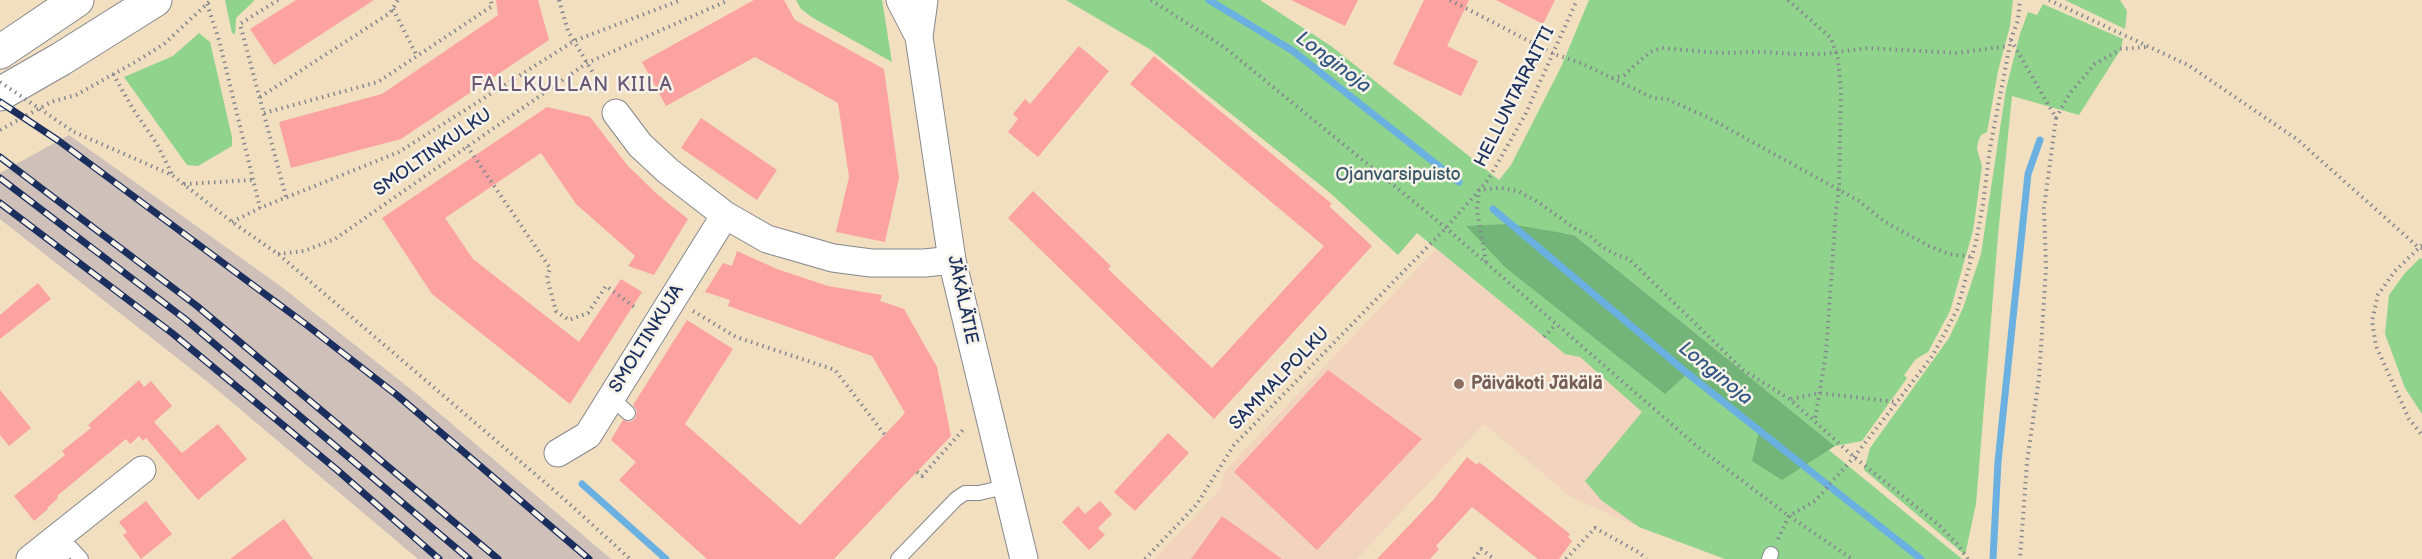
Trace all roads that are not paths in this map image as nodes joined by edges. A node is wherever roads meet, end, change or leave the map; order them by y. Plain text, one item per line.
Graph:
1 (77, 0) edge
2 (155, 0) edge
3 (900, 0) edge
4 (924, 0) edge
5 (919, 37) junction
6 (0, 52) edge
7 (0, 94) edge
8 (616, 113) road end
9 (725, 214) junction
10 (952, 260) junction
11 (558, 453) dead end
12 (142, 470) dead end
13 (1005, 486) junction
14 (30, 559) edge
15 (57, 559) edge
16 (81, 559) edge
17 (898, 559) edge
18 (1024, 559) edge

1 - 6 main road
2 - 7 main road
3 - 5 street, JÄKÄLÄTIE
4 - 5 street, JÄKÄLÄTIE
5 - 10 street, JÄKÄLÄTIE
8 - 9 street
9 - 10 street
9 - 11 street, SMOLTINKUJA
10 - 13 street, JÄKÄLÄTIE
12 - 14 street
13 - 17 lane
13 - 18 street, JÄKÄLÄTIE
15 - 16 lane

